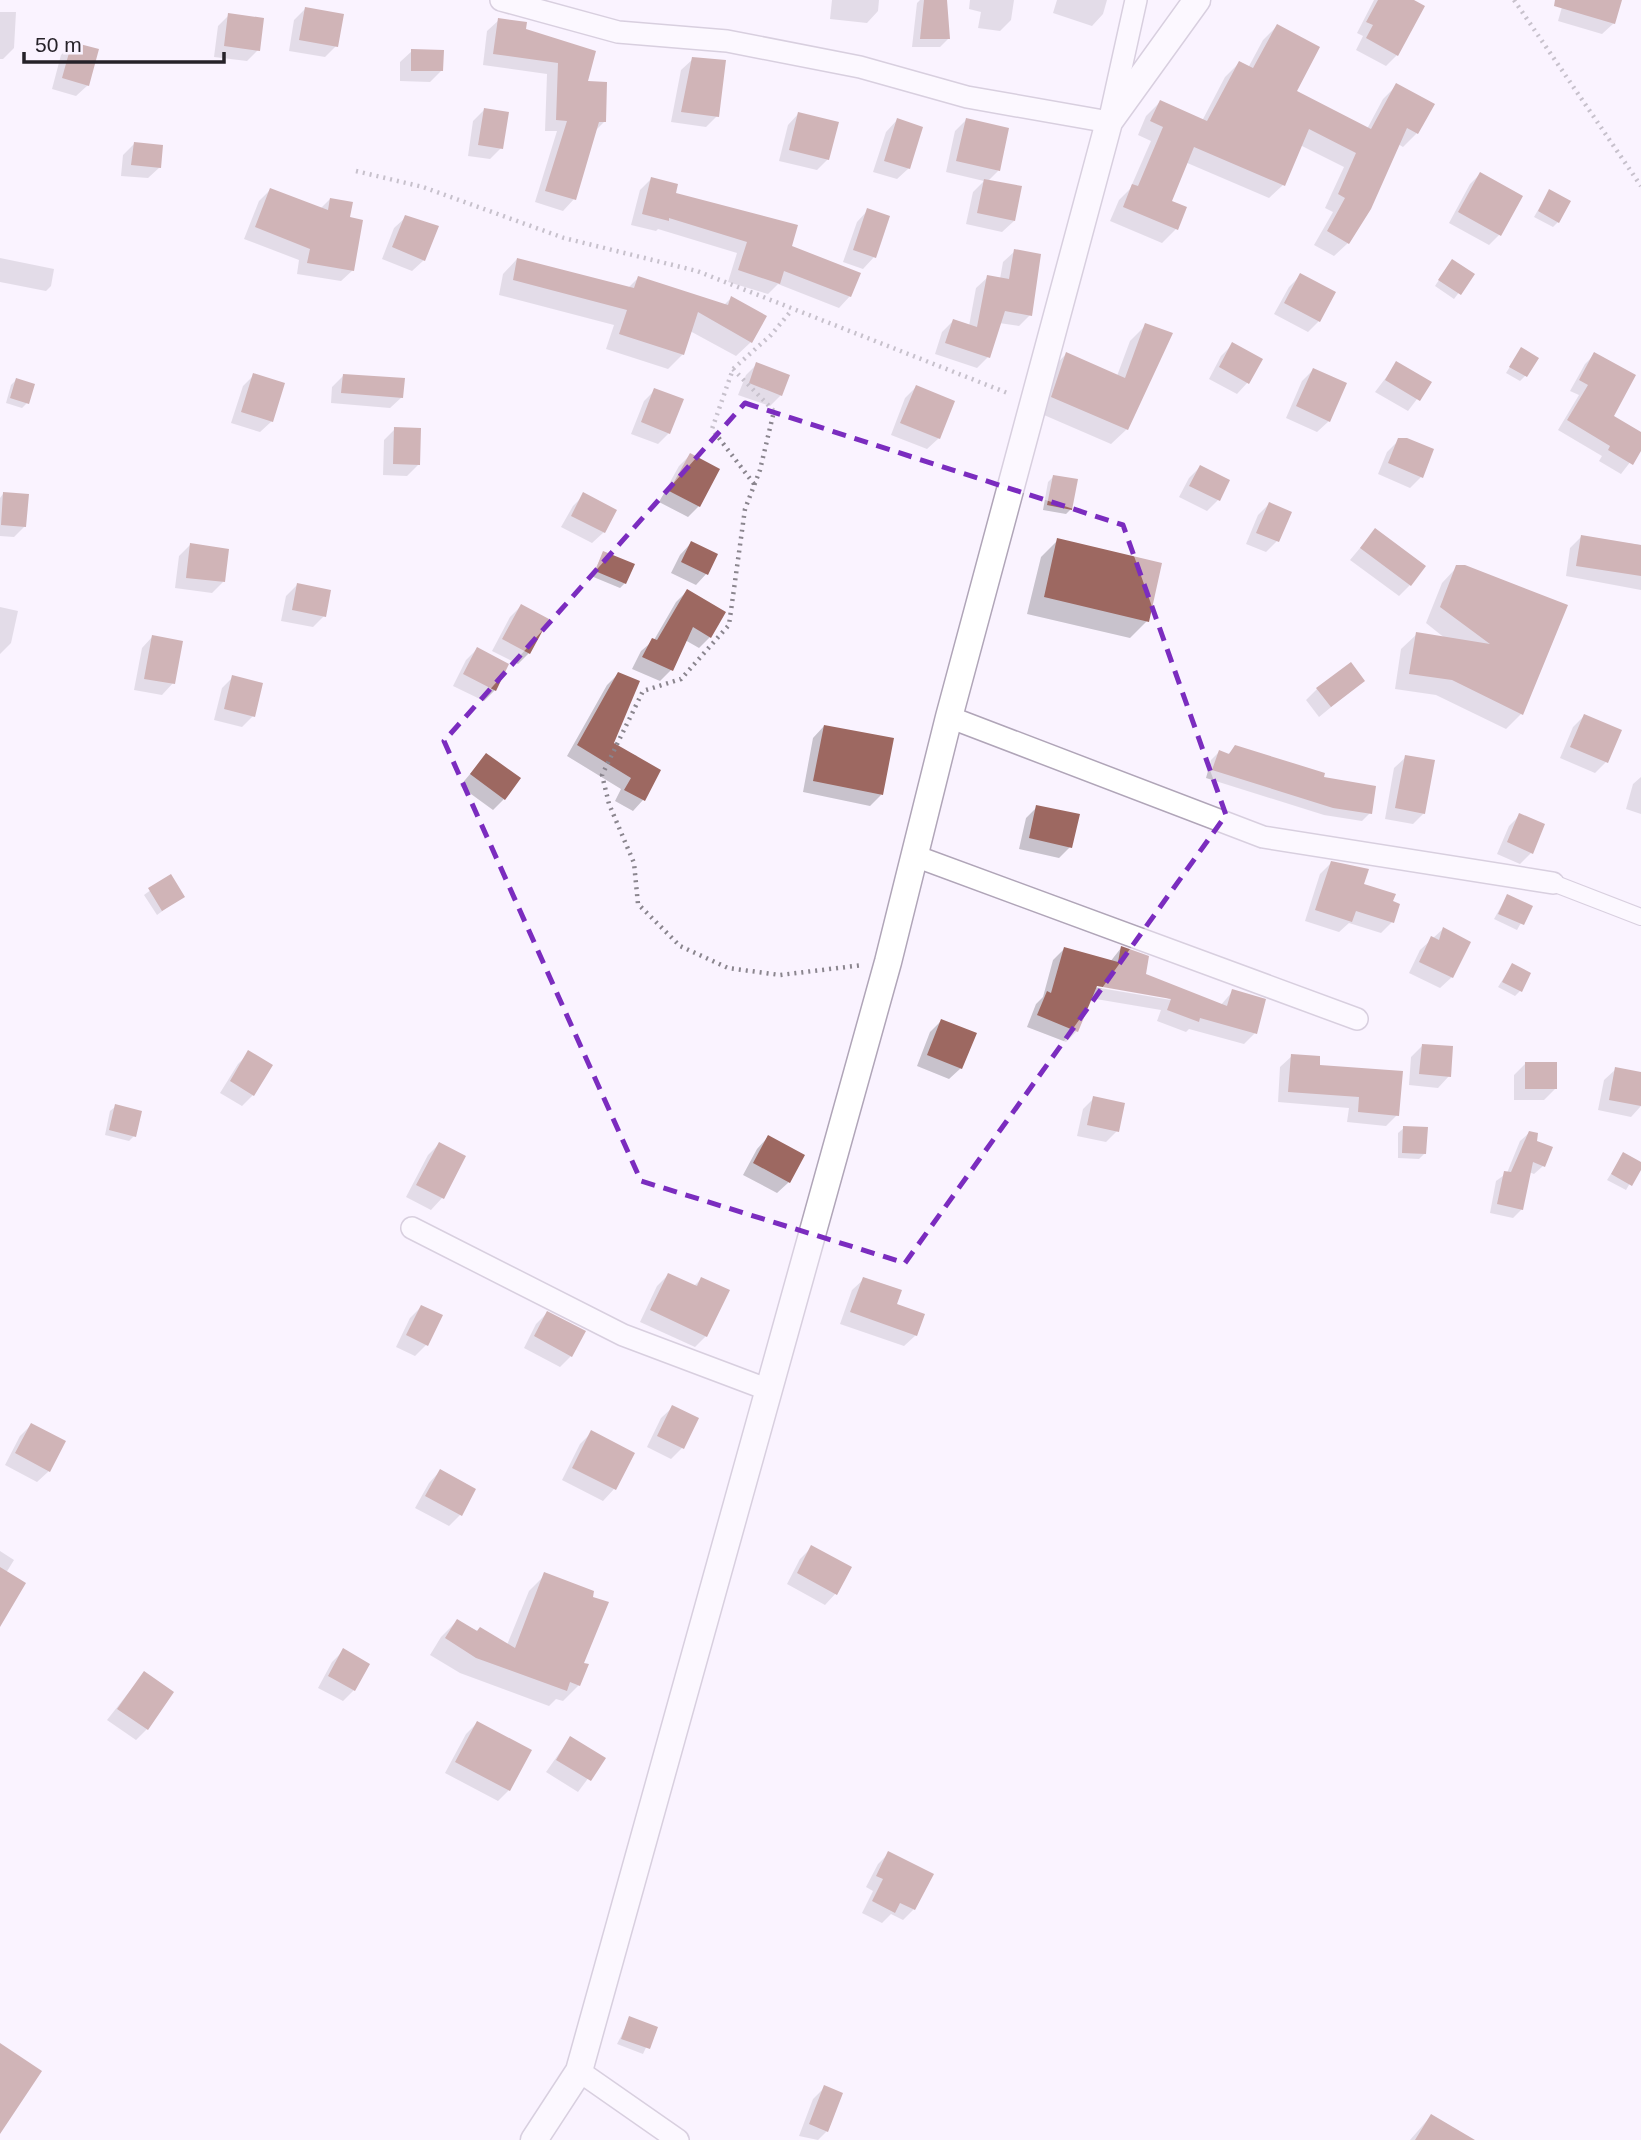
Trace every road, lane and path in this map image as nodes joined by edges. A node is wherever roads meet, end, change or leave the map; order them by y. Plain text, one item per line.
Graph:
1 (501, 0) edge
2 (1136, 0) edge
3 (1196, 0) edge
4 (1514, 0) edge
5 (1108, 122) junction
6 (356, 171) dead end
7 (1641, 186) edge
8 (791, 310) junction
9 (733, 369) junction
10 (1034, 403) junction
11 (754, 484) junction
12 (949, 717) junction
13 (915, 856) junction
14 (1553, 883) joint
15 (1641, 918) edge
16 (888, 962) junction
17 (1357, 1019) dead end
18 (412, 1228) dead end
19 (769, 1390) junction
20 (579, 2071) junction
21 (534, 2140) edge
22 (678, 2140) edge

1 - 5 street
2 - 5 street
3 - 5 street
4 - 7 path
5 - 10 street
6 - 8 path
8 - 9 path
8 - 10 path
9 - 11 path
9 - 11 path
10 - 12 street
11 - 16 path
12 - 13 street
12 - 14 street
13 - 16 street
13 - 17 street
14 - 15 street
16 - 19 street
18 - 19 street
19 - 20 street
20 - 21 street
20 - 22 street

